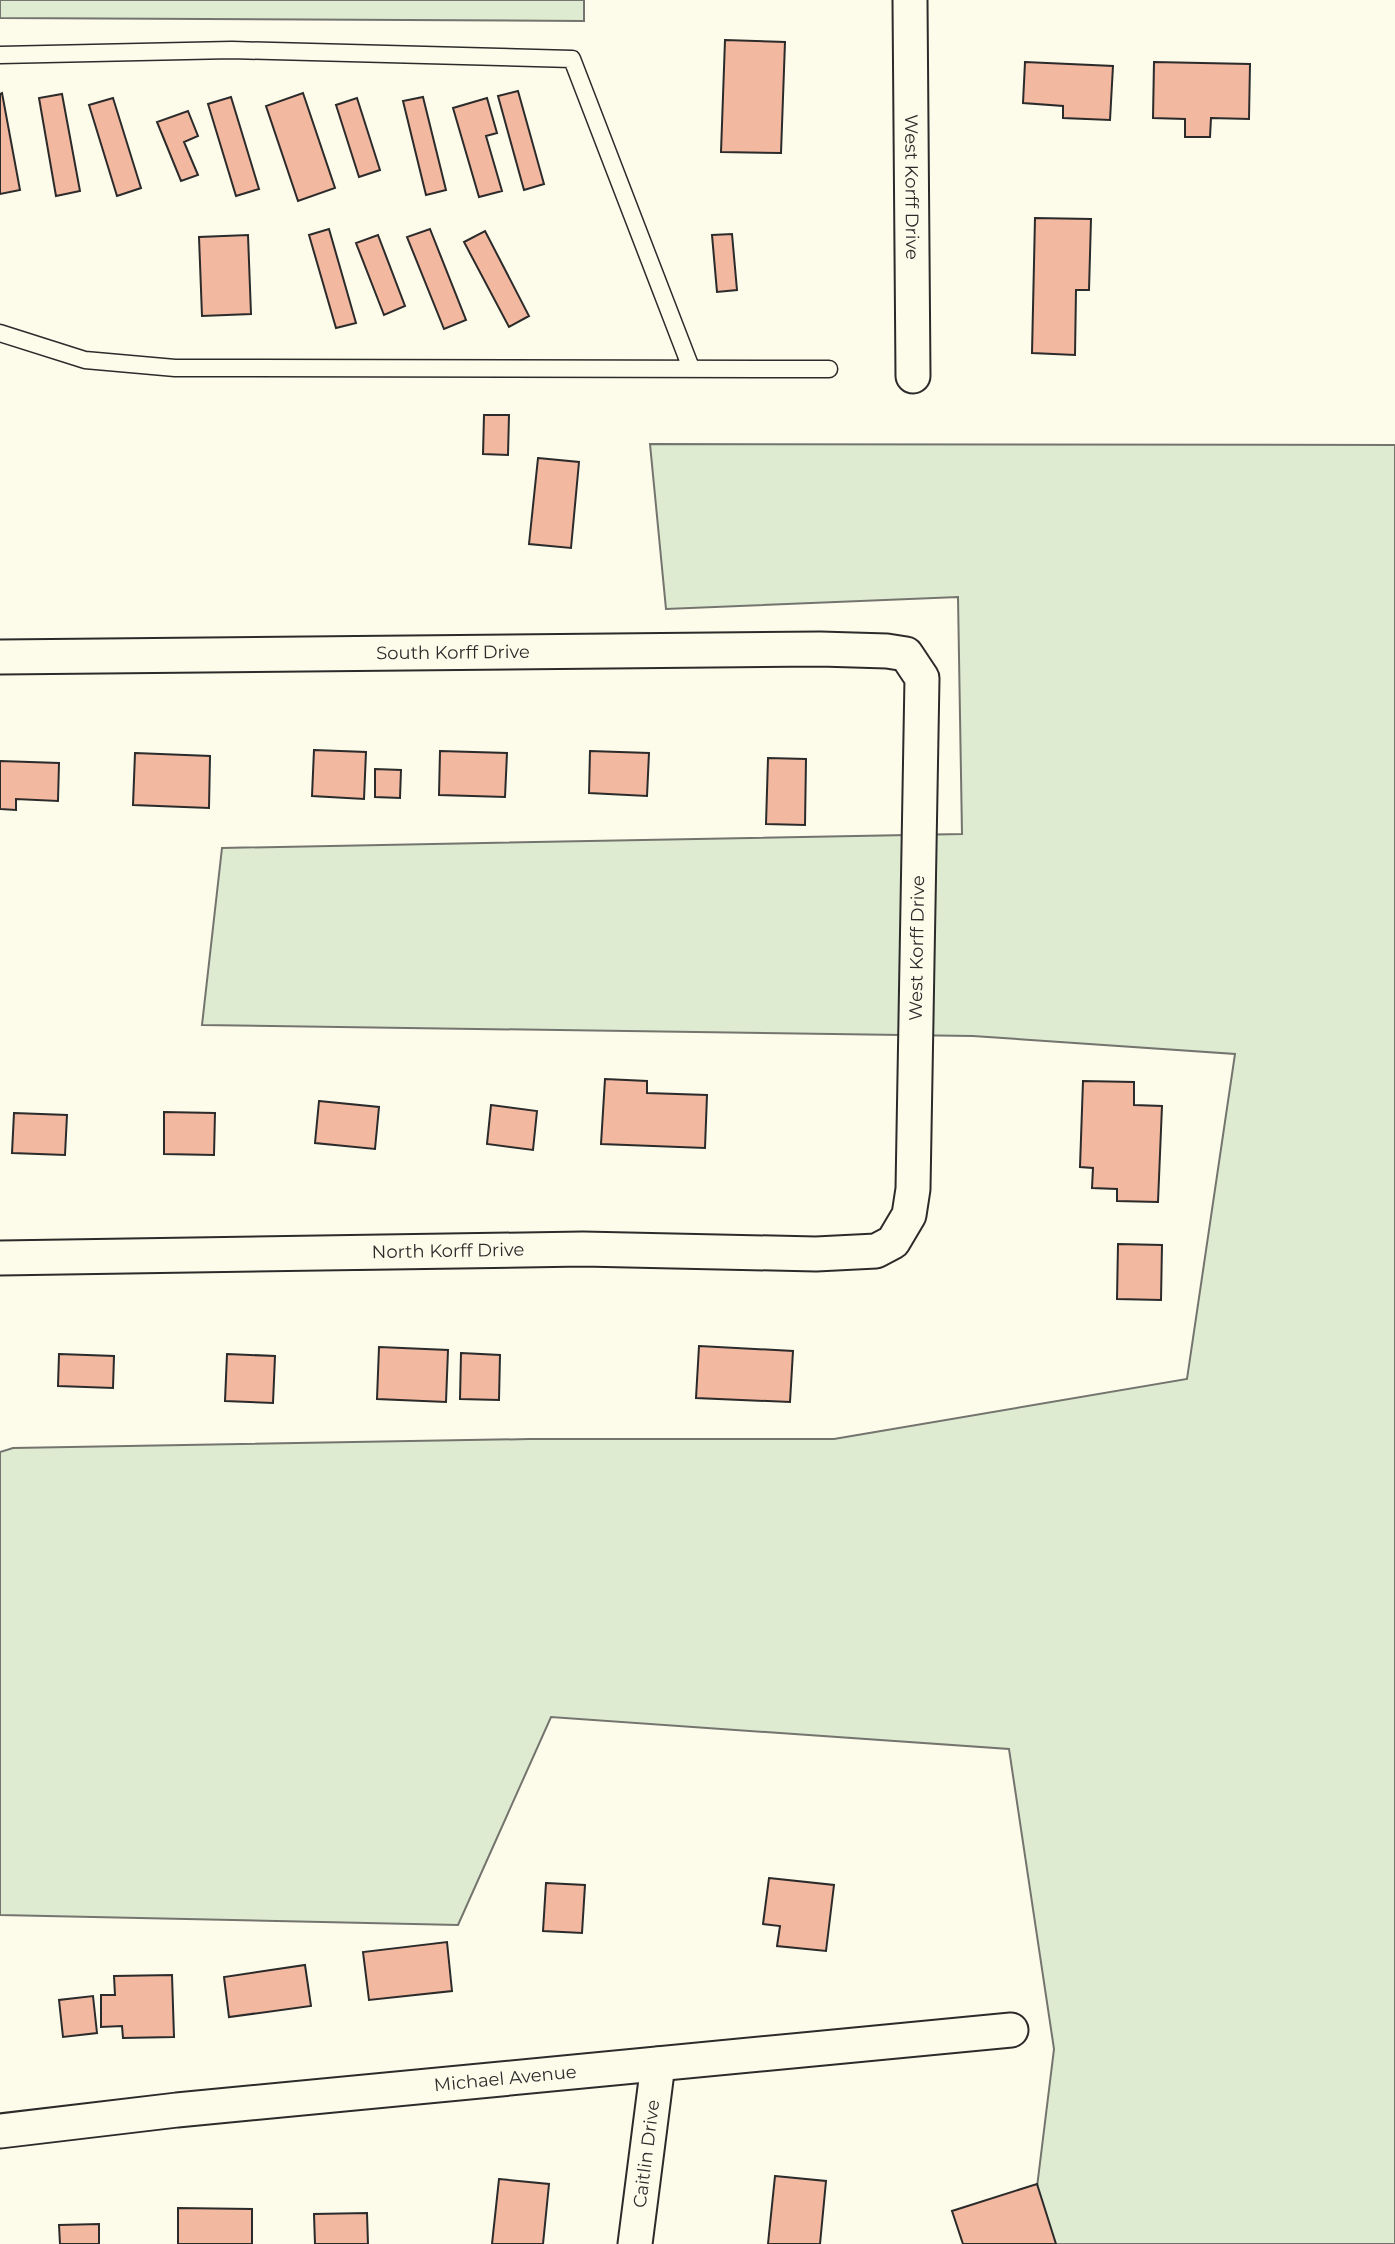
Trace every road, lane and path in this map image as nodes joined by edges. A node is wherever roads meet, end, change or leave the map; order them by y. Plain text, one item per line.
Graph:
1 (910, 0) edge
2 (0, 55) edge
3 (0, 333) edge
4 (691, 368) junction
5 (829, 369) dead end
6 (913, 376) dead end
7 (906, 654) joint
8 (0, 657) edge
9 (893, 1242) joint
10 (0, 1258) edge
11 (1011, 2031) dead end
12 (658, 2064) junction
13 (0, 2131) edge
14 (635, 2244) edge

1 - 6 street, West Korff Drive
2 - 4 lane
3 - 4 lane
4 - 5 lane
7 - 8 street, South Korff Drive
7 - 9 street, West Korff Drive
9 - 10 street, North Korff Drive
11 - 12 street, Michael Avenue
12 - 13 street, Michael Avenue
12 - 14 street, Caitlin Drive

